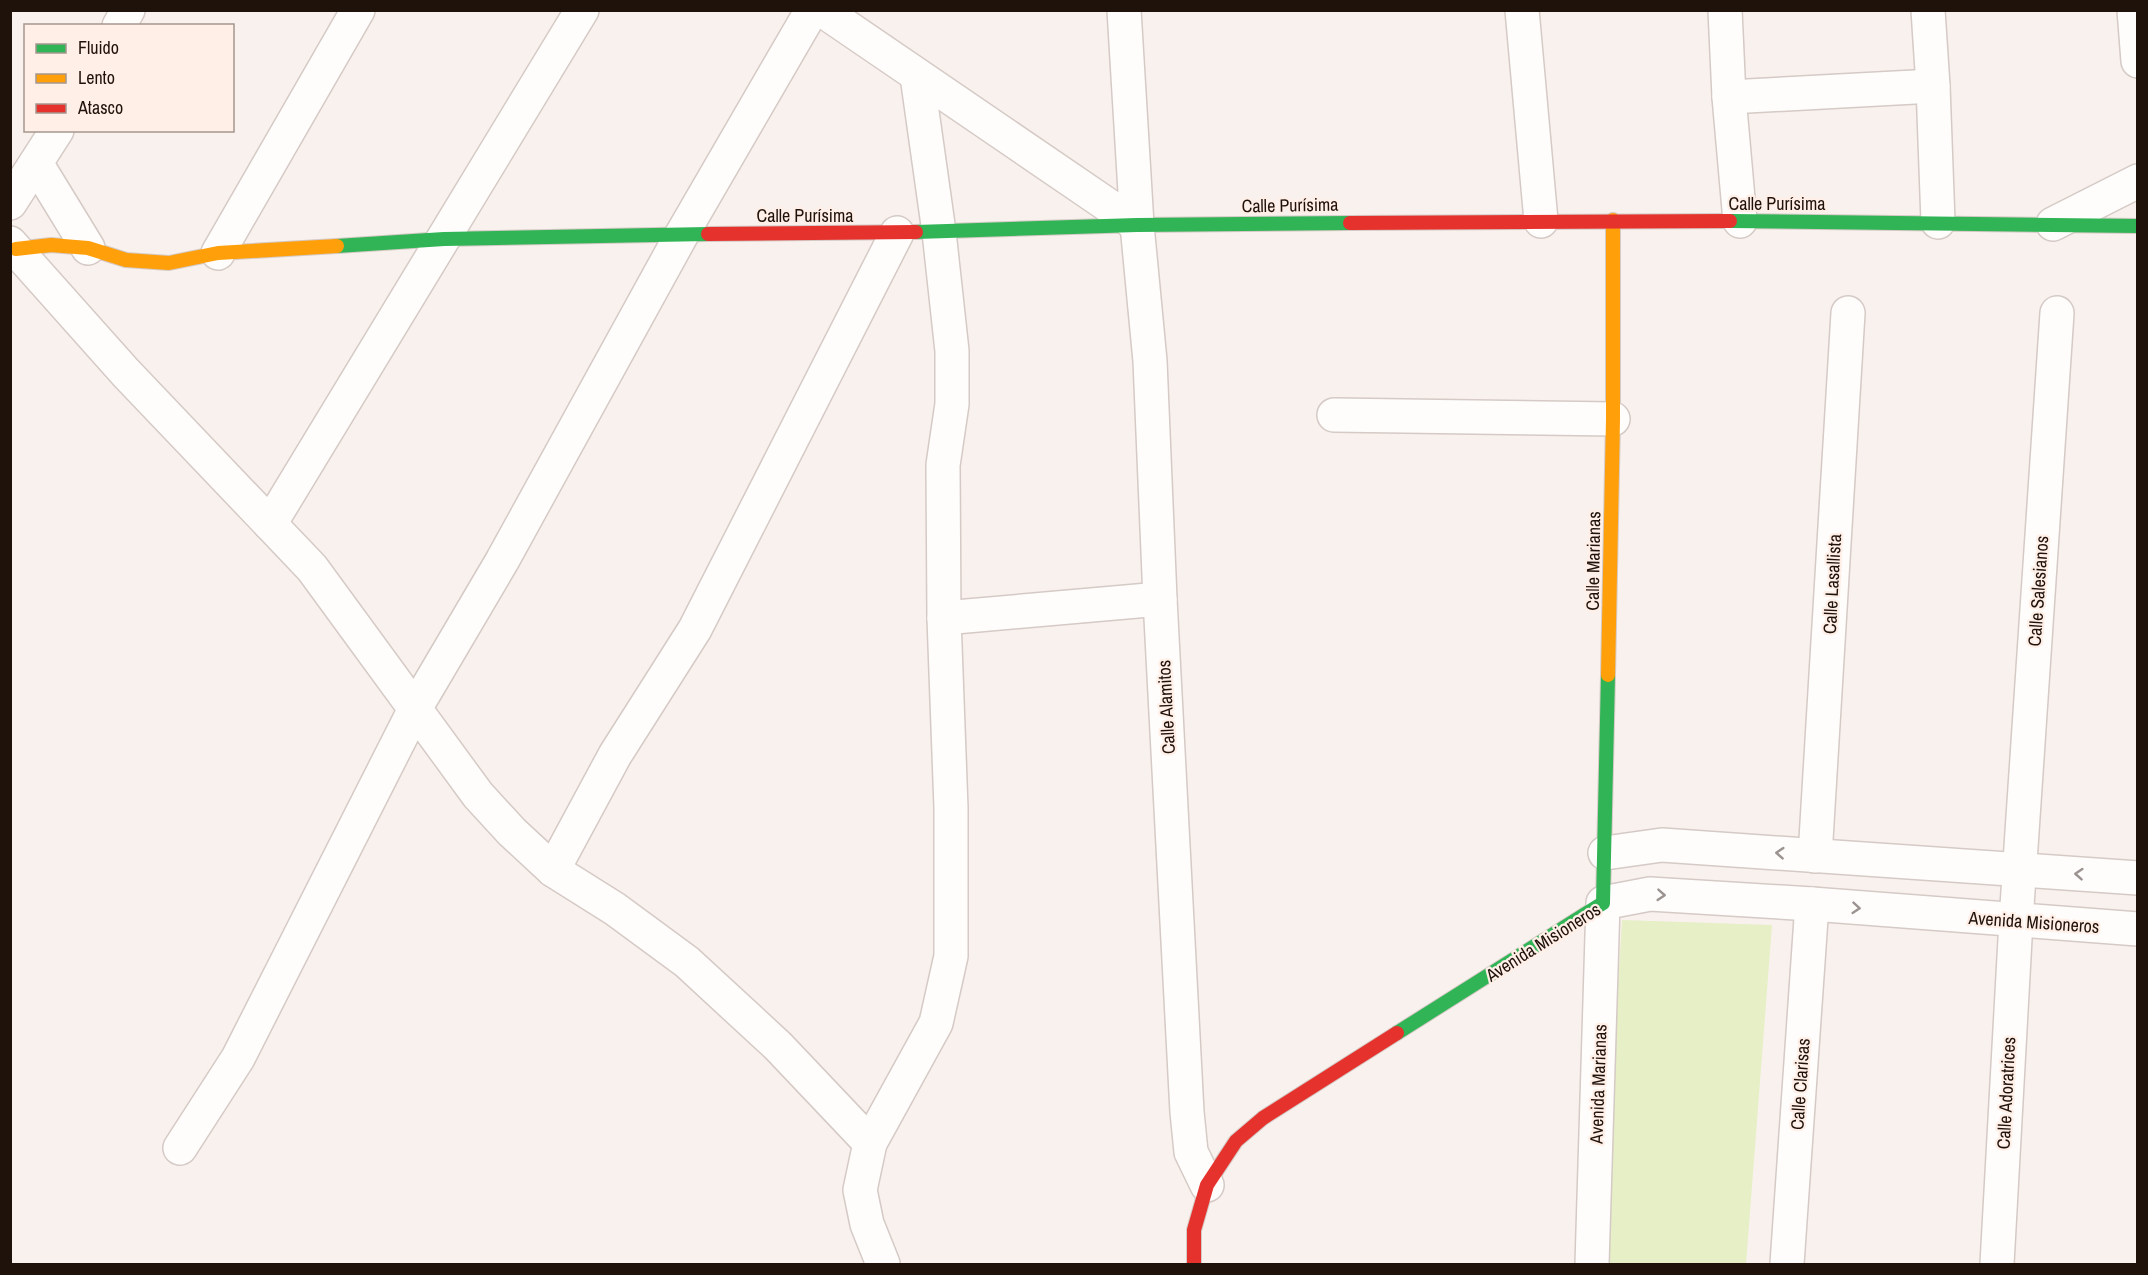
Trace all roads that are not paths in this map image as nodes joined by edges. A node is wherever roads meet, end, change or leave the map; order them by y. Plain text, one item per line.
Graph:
1 (128, 10) edge
2 (358, 10) edge
3 (582, 10) edge
4 (812, 10) edge
5 (822, 10) edge
6 (1124, 10) edge
7 (1522, 10) edge
8 (1725, 10) edge
9 (1928, 10) edge
10 (2136, 19) edge
11 (120, 24) edge
12 (2138, 61) edge
13 (917, 76) junction
14 (1934, 86) junction
15 (1728, 97) junction
16 (56, 132) edge
17 (36, 163) junction
18 (2138, 181) edge
19 (10, 203) edge
20 (1612, 220) junction
21 (1541, 221) junction
22 (1740, 221) junction
23 (1938, 222) junction
24 (2053, 224) junction
25 (1137, 225) junction
26 (2138, 226) edge
27 (939, 232) junction
28 (897, 233) junction
29 (682, 234) junction
30 (444, 238) junction
31 (13, 246) edge
32 (88, 248) junction
33 (218, 253) junction
34 (1848, 313) dead end
35 (2057, 313) dead end
36 (1334, 414) dead end
37 (1613, 419) junction
38 (270, 525) junction
39 (1160, 599) junction
40 (944, 618) junction
41 (416, 707) junction
42 (1605, 854) junction
43 (1815, 856) junction
44 (2020, 869) junction
45 (553, 870) junction
46 (2138, 878) edge
47 (1603, 903) junction
48 (1812, 904) junction
49 (2016, 921) junction
50 (2138, 929) edge
51 (870, 1143) junction
52 (180, 1148) dead end
53 (1207, 1185) junction
54 (883, 1264) edge
55 (1194, 1264) edge
56 (1592, 1264) edge
57 (1787, 1264) edge
58 (1997, 1264) edge

1 - 11 street
2 - 33 street
3 - 30 street
4 - 29 street
5 - 13 street
6 - 25 street, Calle Alamitos
7 - 21 street
8 - 15 street
9 - 14 street
10 - 12 street
13 - 25 street
13 - 27 street
14 - 15 street
14 - 23 street
15 - 22 street
16 - 17 street
17 - 19 street
17 - 32 street
18 - 24 street
20 - 21 street, Calle Purísima
20 - 22 street, Calle Purísima
20 - 37 street, Calle Marianas
21 - 25 street, Calle Purísima
22 - 23 street, Calle Purísima
23 - 24 street, Calle Purísima
24 - 26 street, Calle Purísima
25 - 27 street, Calle Purísima
25 - 39 street, Calle Alamitos
27 - 28 street, Calle Purísima
27 - 40 street
28 - 29 street, Calle Purísima
28 - 45 street
29 - 30 street, Calle Purísima
29 - 41 street
30 - 33 street, Calle Purísima
30 - 38 street
31 - 32 street, Calle Purísima
31 - 38 street
32 - 33 street, Calle Purísima
34 - 43 street, Calle Lasallista
35 - 44 street, Calle Salesianos
36 - 37 street
37 - 42 street, Calle Marianas
38 - 41 street
39 - 40 street
39 - 53 street, Calle Alamitos
40 - 51 street
41 - 45 street
41 - 52 street
43 -> 42 street
42 - 47 street, Calle Marianas
43 - 44 street
46 -> 44 street
44 - 49 street, Calle Salesianos
45 - 51 street
47 -> 48 street, Avenida Misioneros
47 - 53 street, Avenida Misioneros
47 - 56 street, Avenida Marianas
48 -> 49 street, Avenida Misioneros
48 - 57 street, Calle Clarisas
49 - 50 street, Avenida Misioneros
49 - 58 street, Calle Adoratrices
51 - 54 street
53 - 55 street, Avenida Misioneros

